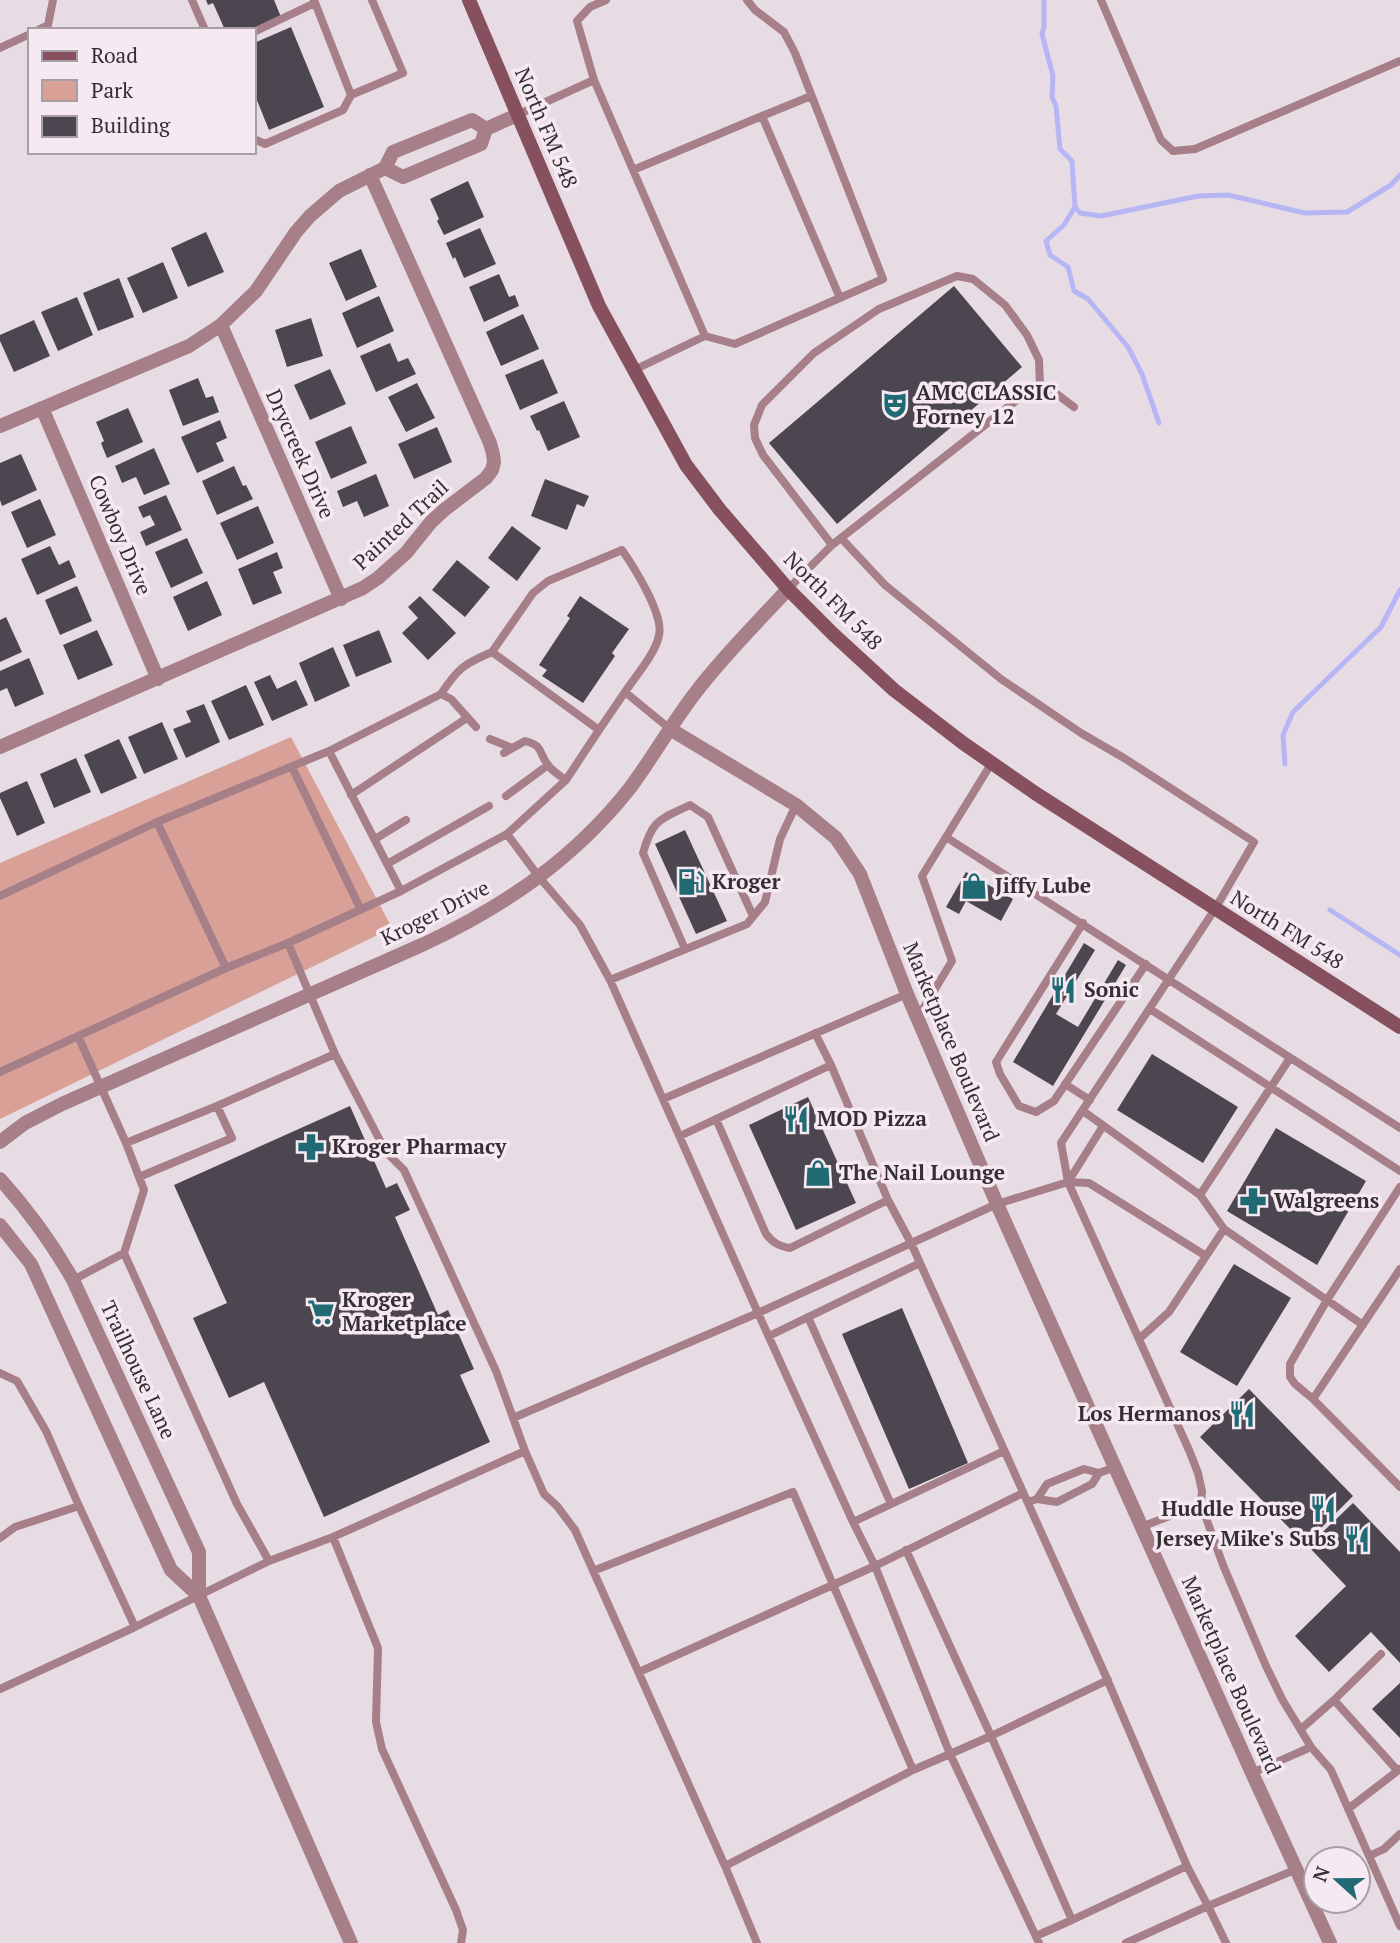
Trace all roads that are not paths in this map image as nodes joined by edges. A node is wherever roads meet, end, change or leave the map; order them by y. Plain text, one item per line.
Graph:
1 (53, 0) edge
2 (192, 0) edge
3 (372, 0) edge
4 (469, 0) edge
5 (606, 0) edge
6 (747, 0) edge
7 (1101, 0) edge
8 (315, 2) edge
9 (42, 28) edge
10 (204, 28) edge
11 (256, 31) edge
12 (28, 35) edge
13 (0, 48) edge
14 (1400, 61) edge
15 (594, 80) junction
16 (351, 95) junction
17 (811, 96) junction
18 (517, 115) junction
19 (762, 116) junction
20 (486, 129) junction
21 (256, 140) edge
22 (386, 168) junction
23 (633, 170) junction
24 (370, 175) junction
25 (840, 298) junction
26 (221, 326) junction
27 (705, 336) junction
28 (634, 370) junction
29 (1040, 385) junction
30 (1074, 407) dead end
31 (42, 408) junction
32 (0, 426) edge
33 (841, 538) junction
34 (832, 545) junction
35 (788, 589) junction
36 (341, 599) junction
37 (492, 652) junction
38 (158, 679) junction
39 (625, 692) junction
40 (441, 694) junction
41 (467, 718) junction
42 (476, 727) dead end
43 (670, 729) junction
44 (599, 730) junction
45 (490, 739) dead end
46 (0, 747) edge
47 (329, 751) junction
48 (991, 764) junction
49 (548, 765) junction
50 (292, 767) junction
51 (566, 780) junction
52 (351, 794) junction
53 (506, 796) dead end
54 (796, 805) junction
55 (489, 806) dead end
56 (406, 820) dead end
57 (157, 822) junction
58 (507, 834) junction
59 (946, 836) junction
60 (375, 839) junction
61 (387, 864) junction
62 (539, 877) junction
63 (401, 891) junction
64 (0, 896) edge
65 (1215, 909) junction
66 (361, 910) junction
67 (753, 916) junction
68 (1083, 923) junction
69 (288, 943) junction
70 (685, 949) junction
71 (1146, 964) junction
72 (226, 968) junction
73 (1169, 979) junction
74 (610, 980) junction
75 (906, 993) junction
76 (310, 995) junction
77 (1150, 1009) junction
78 (918, 1017) junction
79 (1400, 1027) edge
80 (815, 1033) junction
81 (78, 1036) junction
82 (335, 1054) junction
83 (1290, 1058) junction
84 (831, 1065) junction
85 (0, 1072) edge
86 (1065, 1083) junction
87 (1270, 1087) junction
88 (100, 1088) junction
89 (663, 1099) junction
90 (1090, 1100) junction
91 (217, 1106) junction
92 (1083, 1111) junction
93 (716, 1119) junction
94 (1103, 1126) junction
95 (1400, 1128) edge
96 (680, 1136) junction
97 (0, 1142) edge
98 (126, 1143) junction
99 (1400, 1171) edge
100 (139, 1177) junction
101 (0, 1179) edge
102 (1068, 1182) junction
103 (1400, 1187) edge
104 (1200, 1195) junction
105 (888, 1200) junction
106 (997, 1204) junction
107 (0, 1225) edge
108 (1224, 1229) junction
109 (911, 1243) junction
110 (124, 1253) junction
111 (1206, 1256) junction
112 (920, 1263) junction
113 (1400, 1269) edge
114 (73, 1280) junction
115 (1327, 1300) junction
116 (758, 1312) junction
117 (808, 1317) junction
118 (1363, 1325) junction
119 (769, 1336) junction
120 (1139, 1339) junction
121 (0, 1373) edge
122 (1313, 1399) junction
123 (513, 1418) junction
124 (525, 1451) junction
125 (1004, 1451) junction
126 (1115, 1467) junction
127 (1099, 1473) junction
128 (1400, 1487) edge
129 (1023, 1493) junction
130 (1037, 1499) junction
131 (1028, 1502) junction
132 (891, 1504) junction
133 (1201, 1504) junction
134 (79, 1506) junction
135 (853, 1522) junction
136 (1141, 1527) junction
137 (333, 1537) junction
138 (0, 1538) edge
139 (906, 1550) junction
140 (269, 1562) junction
141 (875, 1566) junction
142 (593, 1571) junction
143 (833, 1584) junction
144 (199, 1596) junction
145 (135, 1627) junction
146 (1381, 1654) dead end
147 (639, 1672) junction
148 (1108, 1680) junction
149 (0, 1689) edge
150 (1334, 1700) junction
151 (1301, 1729) junction
152 (991, 1736) junction
153 (1311, 1747) junction
154 (950, 1754) junction
155 (1399, 1769) edge
156 (913, 1770) junction
157 (1251, 1773) junction
158 (1348, 1809) junction
159 (1400, 1834) edge
160 (1364, 1845) edge
161 (1372, 1855) edge
162 (1372, 1863) edge
163 (725, 1866) junction
164 (1187, 1866) junction
165 (1297, 1869) junction
166 (1208, 1906) junction
167 (1072, 1920) junction
168 (1400, 1926) edge
169 (1037, 1940) edge
170 (351, 1943) edge
171 (461, 1943) edge
172 (757, 1943) edge
173 (1126, 1943) edge
174 (1226, 1943) edge
175 (1330, 1943) edge

1 - 9 lane
2 - 10 lane
3 - 16 lane
4 - 18 main road, North FM 548
5 - 15 lane
6 - 17 lane
7 - 14 lane
8 - 11 lane
8 - 16 lane
12 - 13 lane
15 - 18 lane
15 - 23 lane
16 - 21 lane
17 - 19 lane
17 - 25 lane
18 - 20 street
18 - 28 main road, North FM 548
19 - 23 lane
19 - 25 lane
20 - 22 street
20 - 22 street
22 - 24 street
23 - 27 lane
24 - 26 street
24 - 36 street, Painted Trail
25 - 27 lane
26 - 31 street
26 - 36 street, Drycreek Drive
27 - 28 lane
28 - 35 main road, North FM 548
29 - 30 lane
29 - 33 lane
29 - 34 lane
31 - 32 street
31 - 38 street, Cowboy Drive
33 - 34 lane
33 - 65 lane
34 - 35 lane
35 - 43 street, Kroger Drive
35 - 48 main road, North FM 548
36 - 38 street, Painted Trail
37 - 39 lane
37 - 40 lane
37 - 44 lane
38 - 46 street, Painted Trail
39 - 43 lane
39 - 44 lane
40 - 41 lane
40 - 47 lane
41 - 42 lane
41 - 52 lane
43 - 54 street, Marketplace Boulevard
43 - 62 street, Kroger Drive
44 - 51 lane
45 - 49 lane
47 - 50 lane
47 - 52 lane
48 - 59 lane
48 - 65 main road, North FM 548
49 - 51 lane
49 - 53 lane
50 - 57 lane
50 - 66 lane
51 - 58 lane
52 - 60 lane
54 - 67 lane
54 - 75 street, Marketplace Boulevard
55 - 61 lane
56 - 60 lane
57 - 64 lane
57 - 72 lane
58 - 62 lane
58 - 63 lane
59 - 68 lane
59 - 78 lane
60 - 61 lane
61 - 63 lane
62 - 74 lane
62 - 76 street, Kroger Drive
63 - 66 lane
65 - 73 lane
65 - 79 main road, North FM 548
66 - 69 lane
67 - 70 lane
67 - 70 lane
68 - 71 lane
68 - 86 lane
69 - 72 lane
69 - 76 lane
70 - 74 lane
71 - 73 lane
71 - 86 lane
72 - 81 lane
73 - 77 lane
73 - 83 lane
74 - 89 lane
75 - 78 street, Marketplace Boulevard
75 - 80 lane
76 - 82 lane
76 - 88 street, Kroger Drive
77 - 87 lane
77 - 90 lane
78 - 106 street, Marketplace Boulevard
80 - 84 lane
80 - 89 lane
81 - 85 lane
81 - 88 lane
82 - 91 lane
82 - 123 lane
83 - 87 lane
83 - 95 lane
84 - 93 lane
84 - 105 lane
86 - 90 lane
87 - 99 lane
87 - 104 lane
88 - 97 street, Kroger Drive
88 - 98 lane
89 - 96 lane
90 - 92 lane
91 - 98 lane
91 - 100 lane
92 - 94 lane
92 - 102 lane
93 - 96 lane
93 - 105 lane
94 - 102 lane
94 - 104 lane
96 - 116 lane
98 - 100 lane
100 - 110 lane
101 - 114 street, Trailhouse Lane
102 - 106 lane
102 - 111 lane
102 - 120 lane
103 - 115 lane
104 - 108 lane
105 - 109 lane
106 - 109 lane
106 - 126 street, Marketplace Boulevard
107 - 144 street, Trailhouse Lane
108 - 111 lane
108 - 115 lane
109 - 112 lane
109 - 116 lane
110 - 114 lane
110 - 140 lane
111 - 120 lane
112 - 117 lane
112 - 125 lane
113 - 118 lane
114 - 144 street, Trailhouse Lane
115 - 118 lane
115 - 122 lane
116 - 119 lane
116 - 123 lane
117 - 119 lane
117 - 132 lane
118 - 122 lane
119 - 135 lane
120 - 133 lane
121 - 134 lane
122 - 128 lane
123 - 124 lane
124 - 137 lane
124 - 142 lane
125 - 129 lane
125 - 132 lane
126 - 127 lane
126 - 136 street, Marketplace Boulevard
127 - 130 lane
127 - 130 lane
129 - 131 lane
129 - 139 lane
130 - 131 lane
131 - 148 lane
132 - 135 lane
133 - 136 lane
133 - 151 lane
134 - 138 lane
134 - 145 lane
135 - 141 lane
136 - 157 street, Marketplace Boulevard
137 - 140 lane
137 - 171 lane
139 - 141 lane
139 - 152 lane
140 - 144 lane
141 - 143 lane
141 - 154 lane
142 - 143 lane
142 - 147 lane
143 - 147 lane
143 - 156 lane
144 - 145 lane
144 - 170 street, Trailhouse Lane
145 - 149 lane
146 - 150 lane
147 - 163 lane
148 - 152 lane
148 - 164 lane
150 - 151 lane
150 - 155 lane
151 - 153 lane
152 - 154 lane
152 - 167 lane
153 - 157 lane
153 - 158 lane
154 - 156 lane
154 - 169 lane
155 - 158 lane
156 - 163 lane
157 - 165 street, Marketplace Boulevard
158 - 160 lane
159 - 161 lane
162 - 168 lane
163 - 172 lane
164 - 166 lane
164 - 167 lane
165 - 166 lane
165 - 175 street, Marketplace Boulevard
166 - 173 lane
166 - 174 lane
167 - 169 lane

